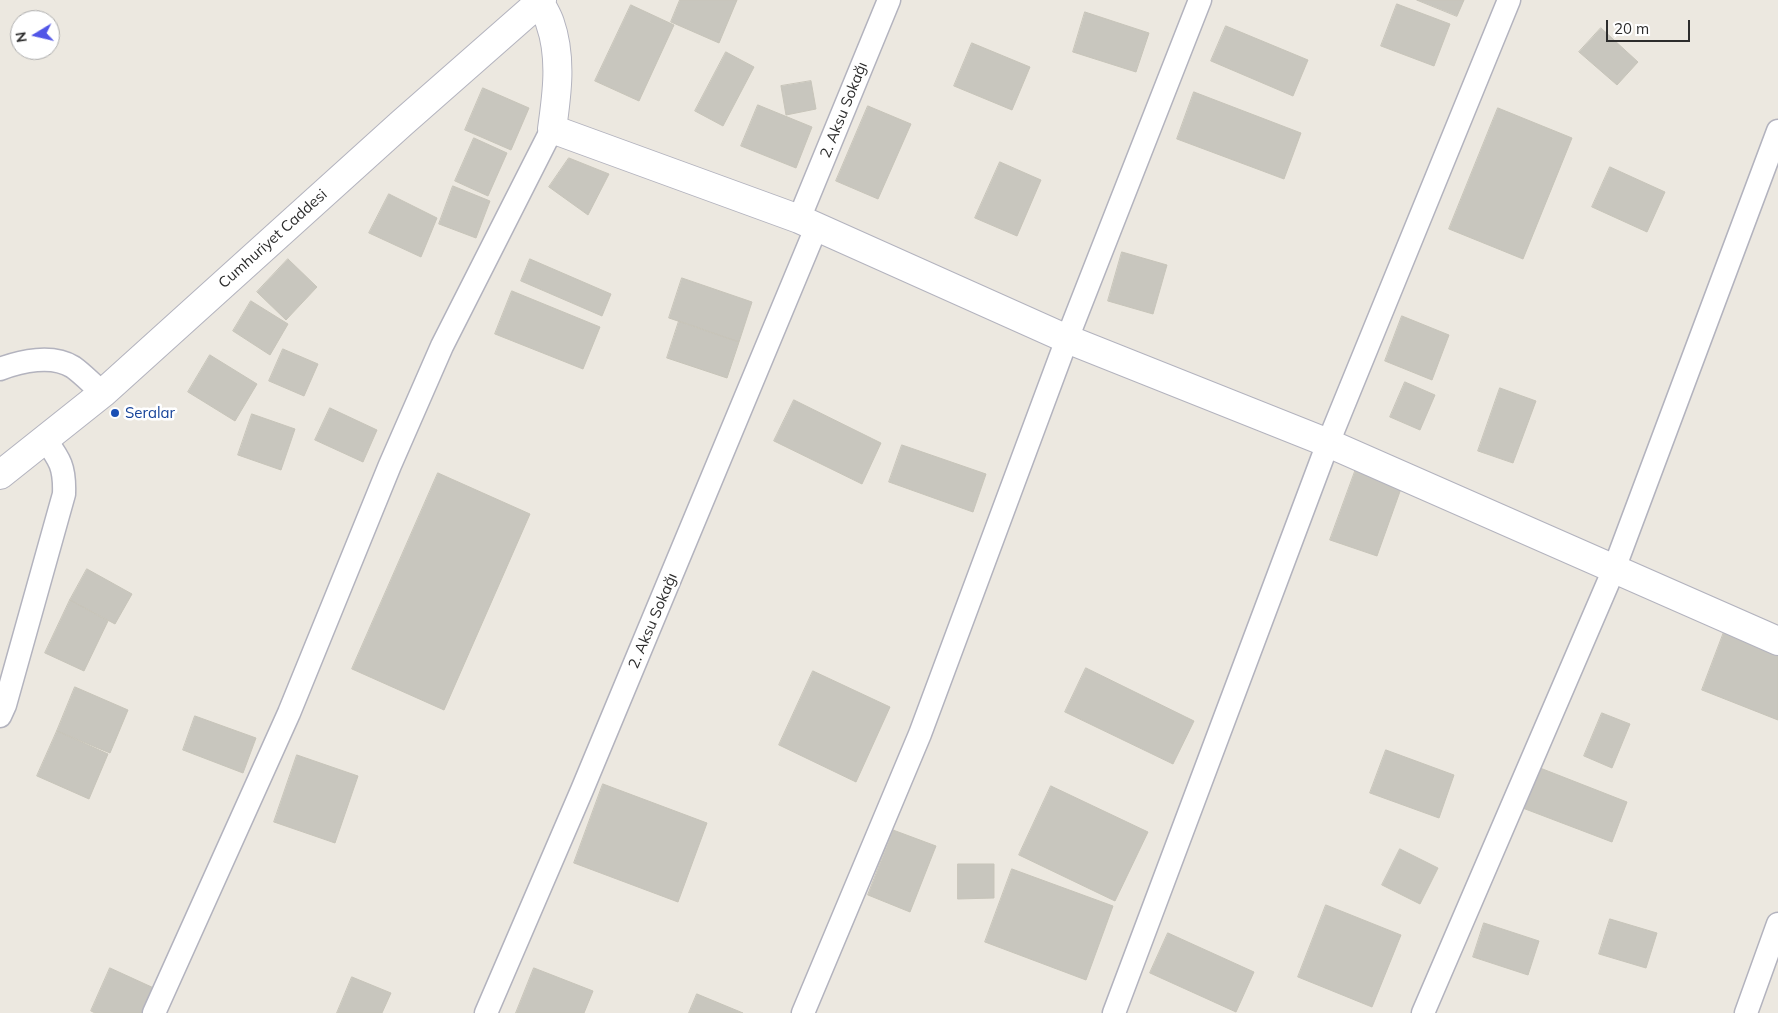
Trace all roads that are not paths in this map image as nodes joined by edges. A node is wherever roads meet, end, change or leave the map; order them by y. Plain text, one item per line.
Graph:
1 (889, 0) edge
2 (1200, 0) edge
3 (1509, 0) edge
4 (541, 1) edge
5 (552, 129) junction
6 (1778, 131) edge
7 (807, 224) junction
8 (1067, 339) junction
9 (0, 369) edge
10 (102, 393) junction
11 (45, 439) junction
12 (1328, 443) junction
13 (0, 474) edge
14 (1614, 570) junction
15 (1778, 642) edge
16 (0, 716) edge
17 (1778, 924) edge
18 (154, 1013) edge
19 (486, 1013) edge
20 (803, 1013) edge
21 (1114, 1013) edge
22 (1422, 1013) edge
23 (1746, 1013) edge

1 - 7 street, 2. Aksu Sokağı
2 - 8 street
3 - 12 street
4 - 5 street
4 - 10 street, Cumhuriyet Caddesi
5 - 7 street
5 - 18 street
6 - 14 street
7 - 8 street
7 - 19 street, 2. Aksu Sokağı
8 - 12 street
8 - 20 street
9 - 10 street
10 - 11 street, Cumhuriyet Caddesi
11 - 13 street, Cumhuriyet Caddesi
11 - 16 street
12 - 14 street
12 - 21 street
14 - 15 street
14 - 22 street
17 - 23 street

